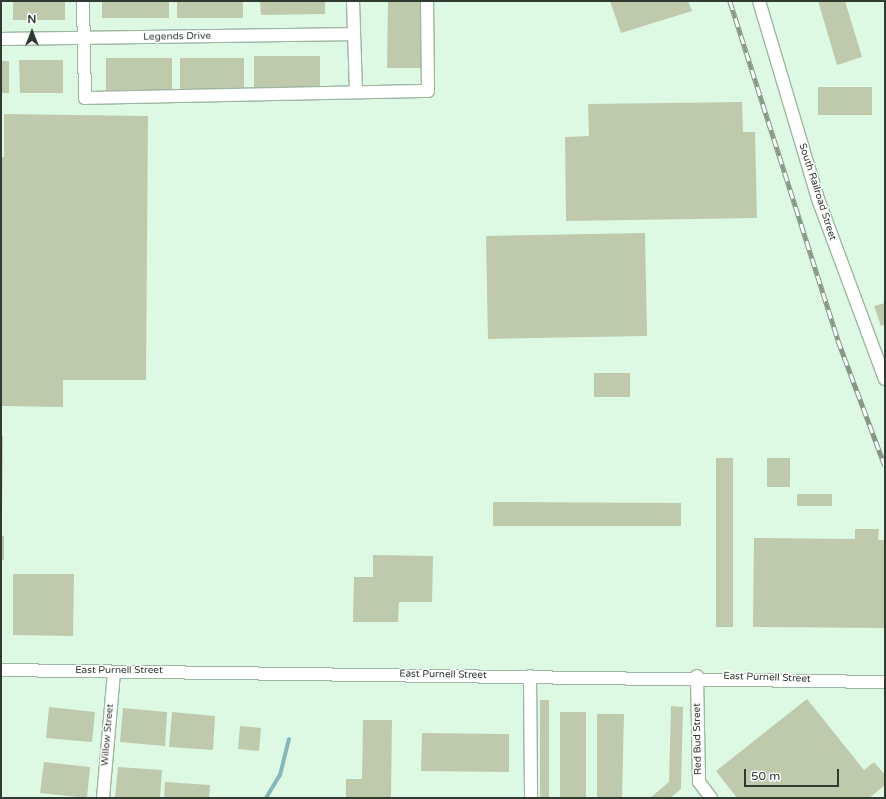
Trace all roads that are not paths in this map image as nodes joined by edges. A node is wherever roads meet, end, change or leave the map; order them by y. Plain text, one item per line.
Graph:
1 (83, 1) edge
2 (353, 1) edge
3 (427, 1) edge
4 (759, 1) edge
5 (353, 34) junction
6 (1, 38) edge
7 (83, 38) junction
8 (356, 92) junction
9 (885, 379) edge
10 (1, 670) edge
11 (114, 672) junction
12 (530, 676) junction
13 (697, 676) junction
14 (885, 682) edge
15 (102, 798) edge
16 (531, 798) edge
17 (712, 798) edge

1 - 7 street
2 - 5 street
3 - 8 street
4 - 9 street, South Railroad Street
5 - 7 street, Legends Drive
5 - 8 street
6 - 7 street, Legends Drive
7 - 8 street
10 - 11 street, East Purnell Street
11 - 12 street, East Purnell Street
11 - 15 street, Willow Street
12 - 13 street, East Purnell Street
12 - 16 street
13 - 14 street, East Purnell Street
13 - 17 street, Red Bud Street

